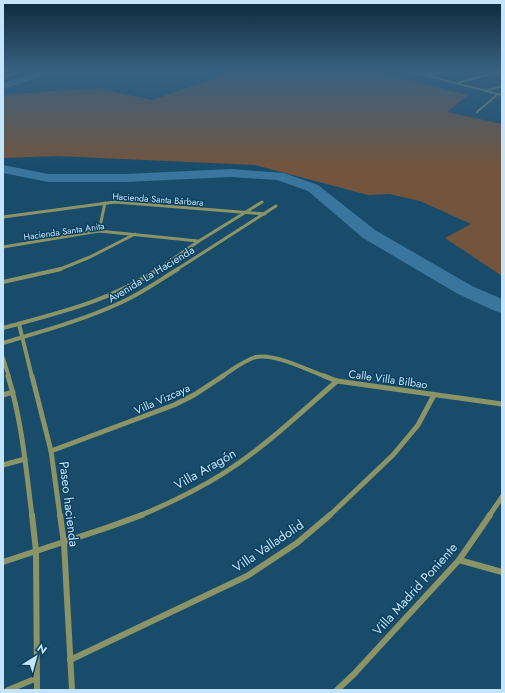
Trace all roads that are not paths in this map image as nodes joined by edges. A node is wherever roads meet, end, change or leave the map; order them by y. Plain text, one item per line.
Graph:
1 (487, 103) edge
2 (477, 112) dead end
3 (262, 202) dead end
4 (105, 203) junction
5 (276, 206) dead end
6 (246, 212) junction
7 (265, 214) junction
8 (3, 215) edge
9 (98, 231) junction
10 (136, 233) junction
11 (199, 241) junction
12 (3, 247) edge
13 (3, 282) edge
14 (19, 324) junction
15 (3, 328) edge
16 (22, 337) junction
17 (3, 343) edge
18 (3, 358) edge
19 (275, 358) joint
20 (337, 381) junction
21 (12, 392) junction
22 (3, 395) edge
23 (434, 395) junction
24 (502, 404) edge
25 (51, 451) junction
26 (25, 458) junction
27 (3, 465) edge
28 (502, 497) edge
29 (64, 543) junction
30 (36, 551) junction
31 (459, 560) junction
32 (3, 562) edge
33 (502, 572) edge
34 (70, 660) junction
35 (37, 678) junction
36 (8, 690) edge
37 (37, 690) edge
38 (72, 690) edge
39 (338, 690) edge

1 - 2 street
3 - 6 street, Avenida La Hacienda
4 - 6 street, Hacienda Santa Bárbara
4 - 8 street, Hacienda Santa Bárbara
4 - 9 street
5 - 7 street, Avenida La Hacienda
6 - 7 street, Hacienda Santa Bárbara
6 - 11 street, Avenida La Hacienda
7 - 16 street, Avenida La Hacienda
9 - 10 street, Hacienda Santa Anita
9 - 12 street, Hacienda Santa Anita
10 - 11 street, Hacienda Santa Anita
10 - 13 street
11 - 14 street, Avenida La Hacienda
14 - 15 street, Avenida La Hacienda
14 - 16 street, Paseo hacienda
16 - 17 street, Avenida La Hacienda
16 - 25 street, Paseo hacienda
18 - 21 street
19 - 20 street, Calle Villa Bilbao
19 - 25 street, Villa Vizcaya
20 - 23 street, Calle Villa Bilbao
20 - 29 street, Villa Aragón
21 - 22 street
21 - 26 street
23 - 24 street, Calle Villa Bilbao
23 - 34 street, Villa Valladolid
25 - 29 street, Paseo hacienda
26 - 27 street
26 - 30 street
28 - 31 street, Villa Madrid Poniente
29 - 30 street, Villa Aragón
29 - 34 street, Paseo hacienda
30 - 32 street, Villa Aragón
30 - 35 street
31 - 33 street
31 - 39 street, Villa Madrid Poniente
34 - 38 street, Paseo hacienda
35 - 36 street
35 - 37 street

